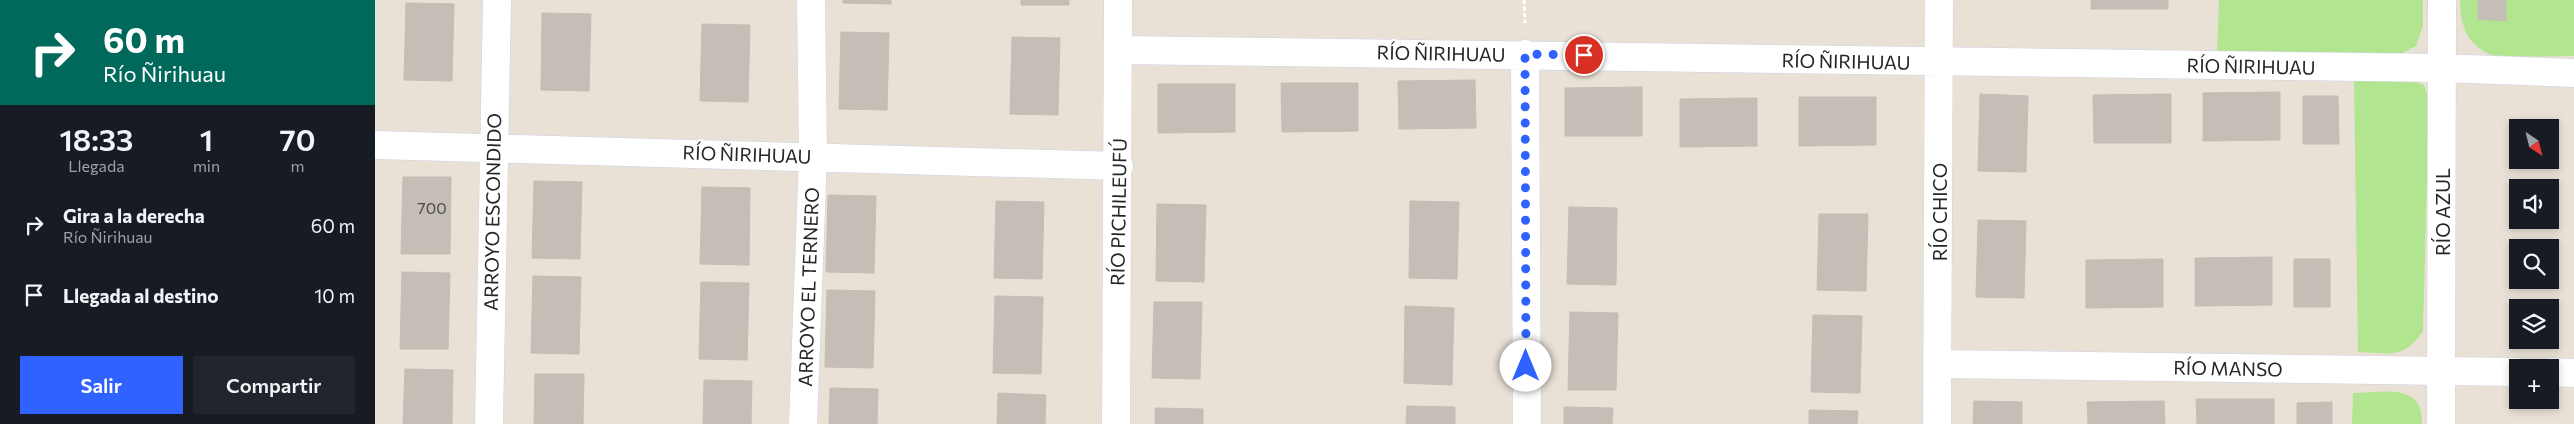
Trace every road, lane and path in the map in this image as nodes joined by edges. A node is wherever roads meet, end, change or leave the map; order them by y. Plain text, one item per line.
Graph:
1 (497, 0) edge
2 (811, 0) edge
3 (1118, 0) edge
4 (1939, 0) edge
5 (2442, 0) edge
6 (1118, 50) junction
7 (1525, 54) junction
8 (1940, 63) junction
9 (2442, 68) junction
10 (2574, 74) edge
11 (375, 145) edge
12 (493, 147) junction
13 (813, 156) junction
14 (1119, 166) junction
15 (1939, 364) junction
16 (2442, 371) junction
17 (2509, 372) edge
18 (2559, 372) edge
19 (2574, 373) edge
20 (489, 424) edge
21 (803, 424) edge
22 (1116, 424) edge
23 (1527, 424) edge
24 (1937, 424) edge
25 (2441, 424) edge

1 - 12 street, ARROYO ESCONDIDO
2 - 13 street, ARROYO EL TERNERO
3 - 6 street, RÍO PICHILEUFÚ
4 - 8 street, RÍO CHICO
5 - 9 street, RÍO AZUL
6 - 7 street, RÍO ÑIRIHUAU
6 - 14 street, RÍO PICHILEUFÚ
7 - 8 street, RÍO ÑIRIHUAU
7 - 23 street
8 - 9 street, RÍO ÑIRIHUAU
8 - 15 street, RÍO CHICO
9 - 10 street, RÍO ÑIRIHUAU
9 - 16 street, RÍO AZUL
11 - 12 street, RÍO ÑIRIHUAU
12 - 13 street, RÍO ÑIRIHUAU
12 - 20 street, ARROYO ESCONDIDO
13 - 14 street, RÍO ÑIRIHUAU
13 - 21 street, ARROYO EL TERNERO
14 - 22 street, RÍO PICHILEUFÚ
15 - 16 street, RÍO MANSO
15 - 24 street, RÍO CHICO
16 - 17 street, RÍO MANSO
16 - 25 street, RÍO AZUL
18 - 19 street

